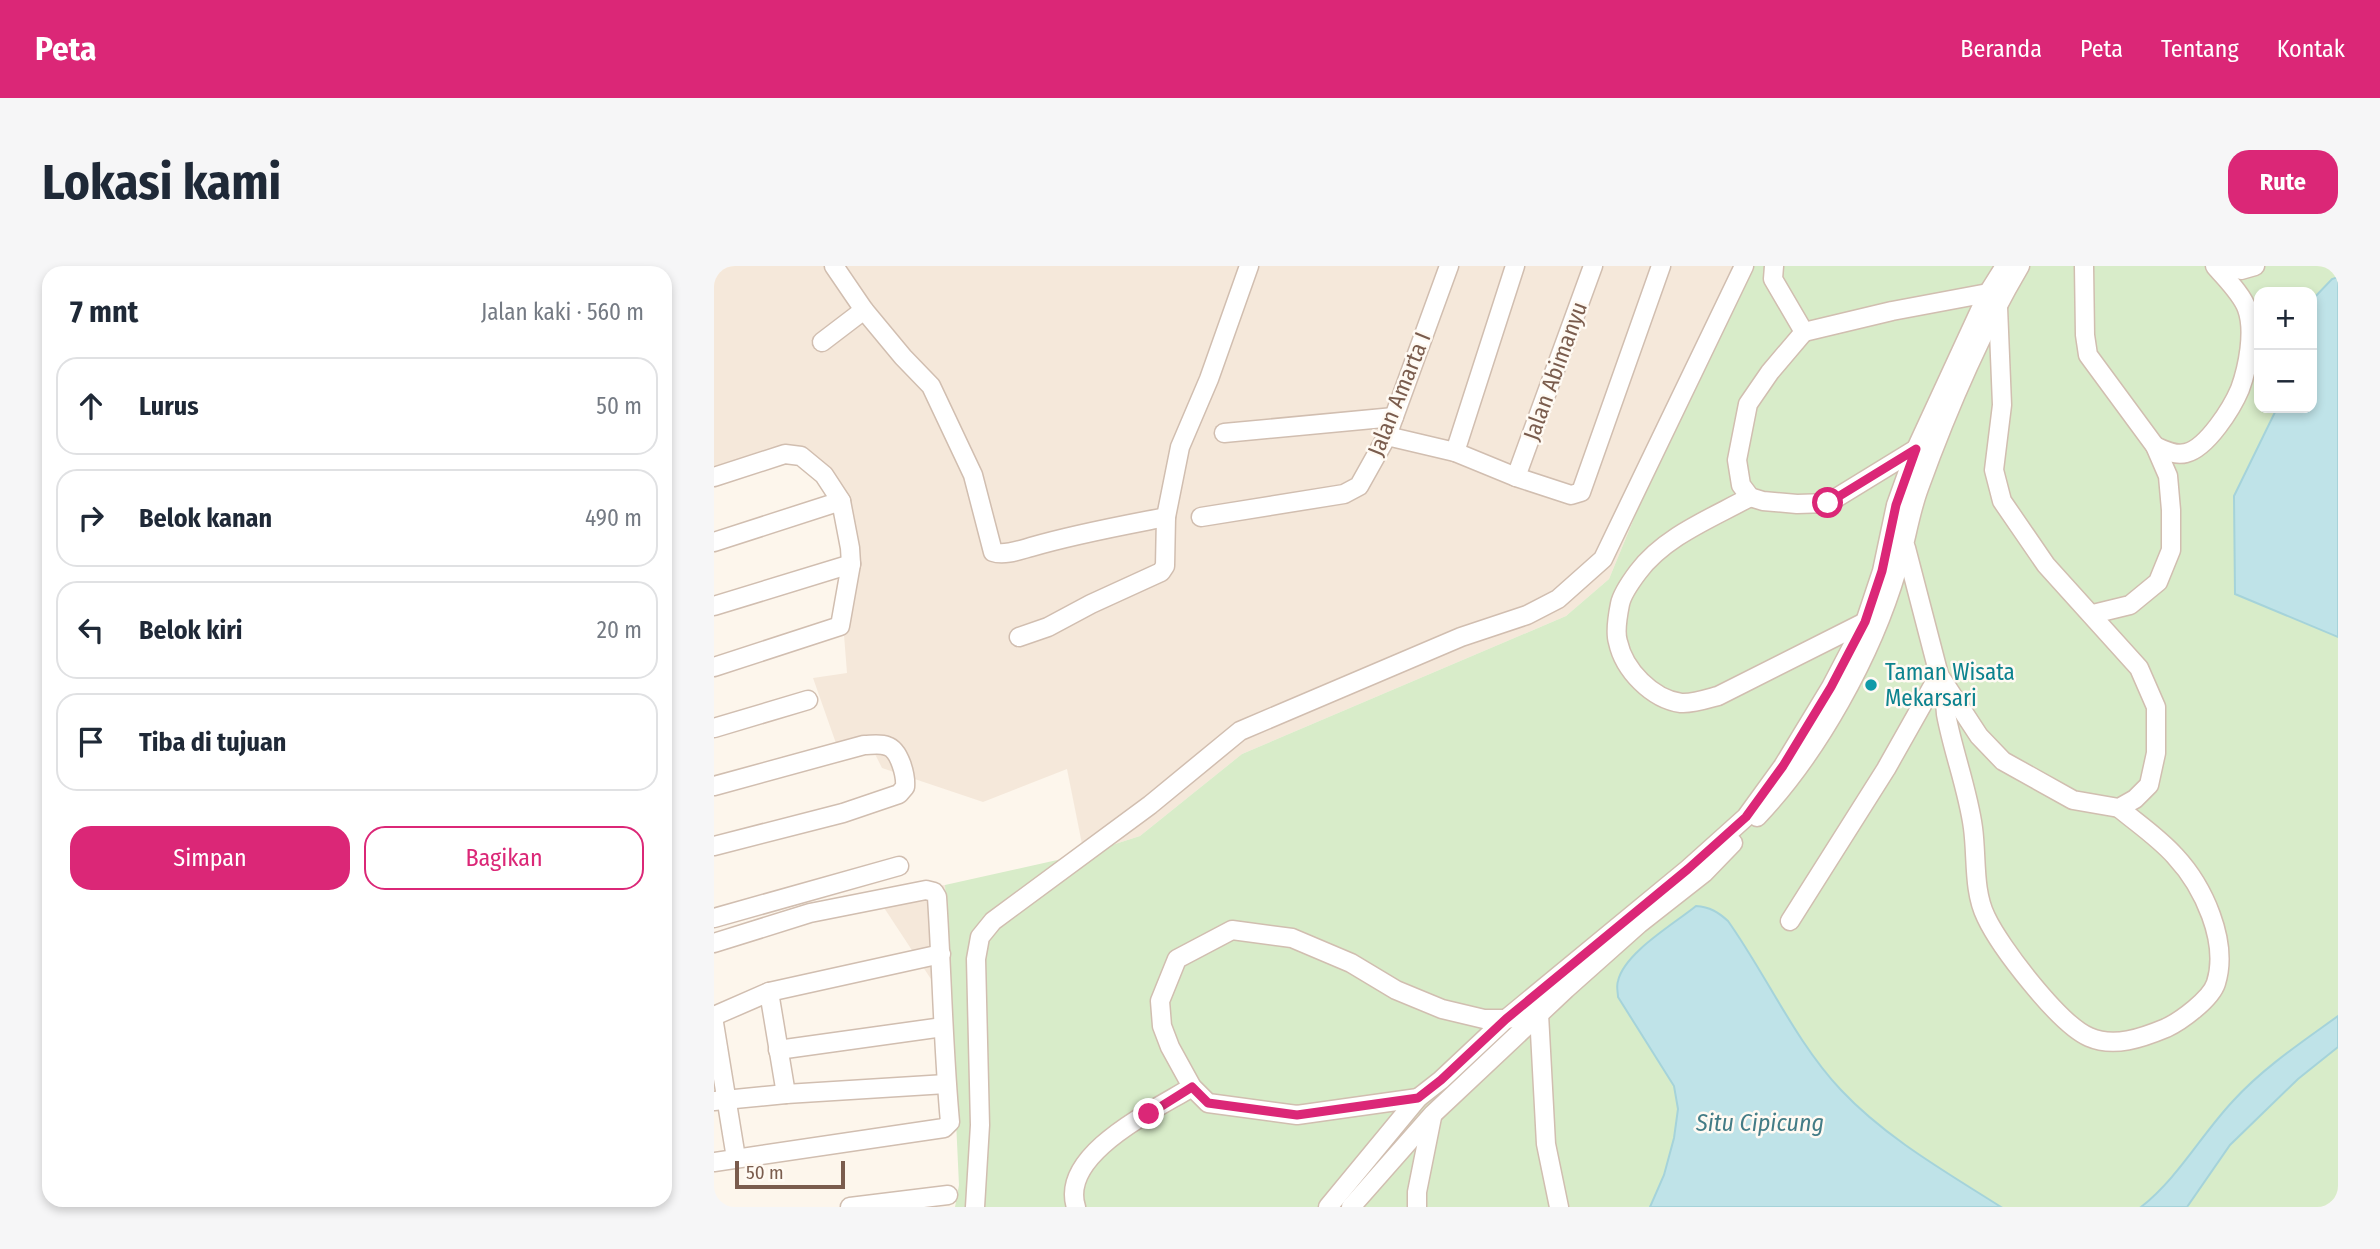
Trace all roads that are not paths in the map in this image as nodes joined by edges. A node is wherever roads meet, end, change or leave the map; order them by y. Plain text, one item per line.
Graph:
1 (834, 266) edge
2 (1249, 266) edge
3 (1449, 266) edge
4 (1515, 266) edge
5 (1593, 266) edge
6 (1661, 266) edge
7 (1745, 266) edge
8 (1774, 266) edge
9 (2005, 266) edge
10 (2020, 266) edge
11 (2084, 266) edge
12 (2215, 266) edge
13 (2229, 266) edge
14 (2255, 266) edge
15 (1993, 298) junction
16 (864, 310) junction
17 (1804, 332) junction
18 (822, 342) dead end
19 (1394, 417) junction
20 (1224, 433) dead end
21 (1387, 436) junction
22 (2155, 446) junction
23 (1916, 449) junction
24 (1455, 452) junction
25 (714, 477) edge
26 (1516, 477) junction
27 (1750, 498) junction
28 (841, 501) junction
29 (1166, 517) junction
30 (1201, 517) dead end
31 (1905, 541) junction
32 (714, 542) edge
33 (851, 564) junction
34 (1887, 598) junction
35 (1920, 603) junction
36 (714, 606) edge
37 (2093, 614) junction
38 (1865, 622) junction
39 (1019, 637) dead end
40 (714, 667) edge
41 (1939, 675) junction
42 (1950, 691) junction
43 (808, 700) dead end
44 (714, 728) edge
45 (714, 786) edge
46 (2119, 808) junction
47 (714, 846) edge
48 (900, 866) dead end
49 (714, 918) edge
50 (1790, 921) dead end
51 (714, 943) edge
52 (941, 954) junction
53 (769, 992) junction
54 (1539, 1014) junction
55 (714, 1016) edge
56 (1506, 1019) junction
57 (714, 1023) edge
58 (943, 1027) junction
59 (778, 1049) junction
60 (717, 1055) edge
61 (946, 1084) junction
62 (1192, 1087) junction
63 (786, 1094) junction
64 (1418, 1098) junction
65 (720, 1100) edge
66 (1433, 1114) junction
67 (736, 1158) junction
68 (714, 1162) edge
69 (947, 1195) edge
70 (850, 1207) edge
71 (975, 1207) edge
72 (1076, 1207) edge
73 (1328, 1207) edge
74 (1351, 1207) edge
75 (1417, 1207) edge
76 (1559, 1207) edge

1 - 16 street
2 - 29 street
3 - 19 street, Jalan Amarta I
4 - 24 street
5 - 26 street, Jalan Abimanyu
6 - 26 street
7 - 71 street
8 - 17 street
9 - 15 street
10 - 15 street
11 - 22 street
12 - 22 street
13 - 14 street
15 - 17 street
15 - 23 street
15 - 31 street
15 - 37 street
16 - 18 street
16 - 29 street
17 - 27 street
19 - 20 street
19 - 21 street, Jalan Amarta I
21 - 24 street
21 - 30 street, Jalan Amarta I
22 - 37 street
23 - 27 street
23 - 38 street
24 - 26 street
25 - 28 street
27 - 38 street
28 - 32 street
28 - 33 street
29 - 39 street
31 - 34 street
31 - 35 street
33 - 36 street
33 - 40 street
34 - 35 street
34 - 54 street
35 - 41 street
37 - 46 street
38 - 56 street
41 - 42 street
41 - 50 street
42 - 46 street
42 - 46 street
43 - 44 street
45 - 47 street
48 - 49 street
51 - 52 street
52 - 53 street
52 - 58 street
53 - 55 street
53 - 59 street
54 - 56 street
54 - 66 street
54 - 76 street
56 - 62 street
56 - 64 street
57 - 60 street
58 - 59 street
58 - 61 street
59 - 63 street
60 - 65 street
61 - 63 street
61 - 67 street
62 - 64 street
62 - 72 street
63 - 65 street
64 - 73 street
65 - 67 street
66 - 74 street
66 - 75 street
67 - 68 street
69 - 70 street

